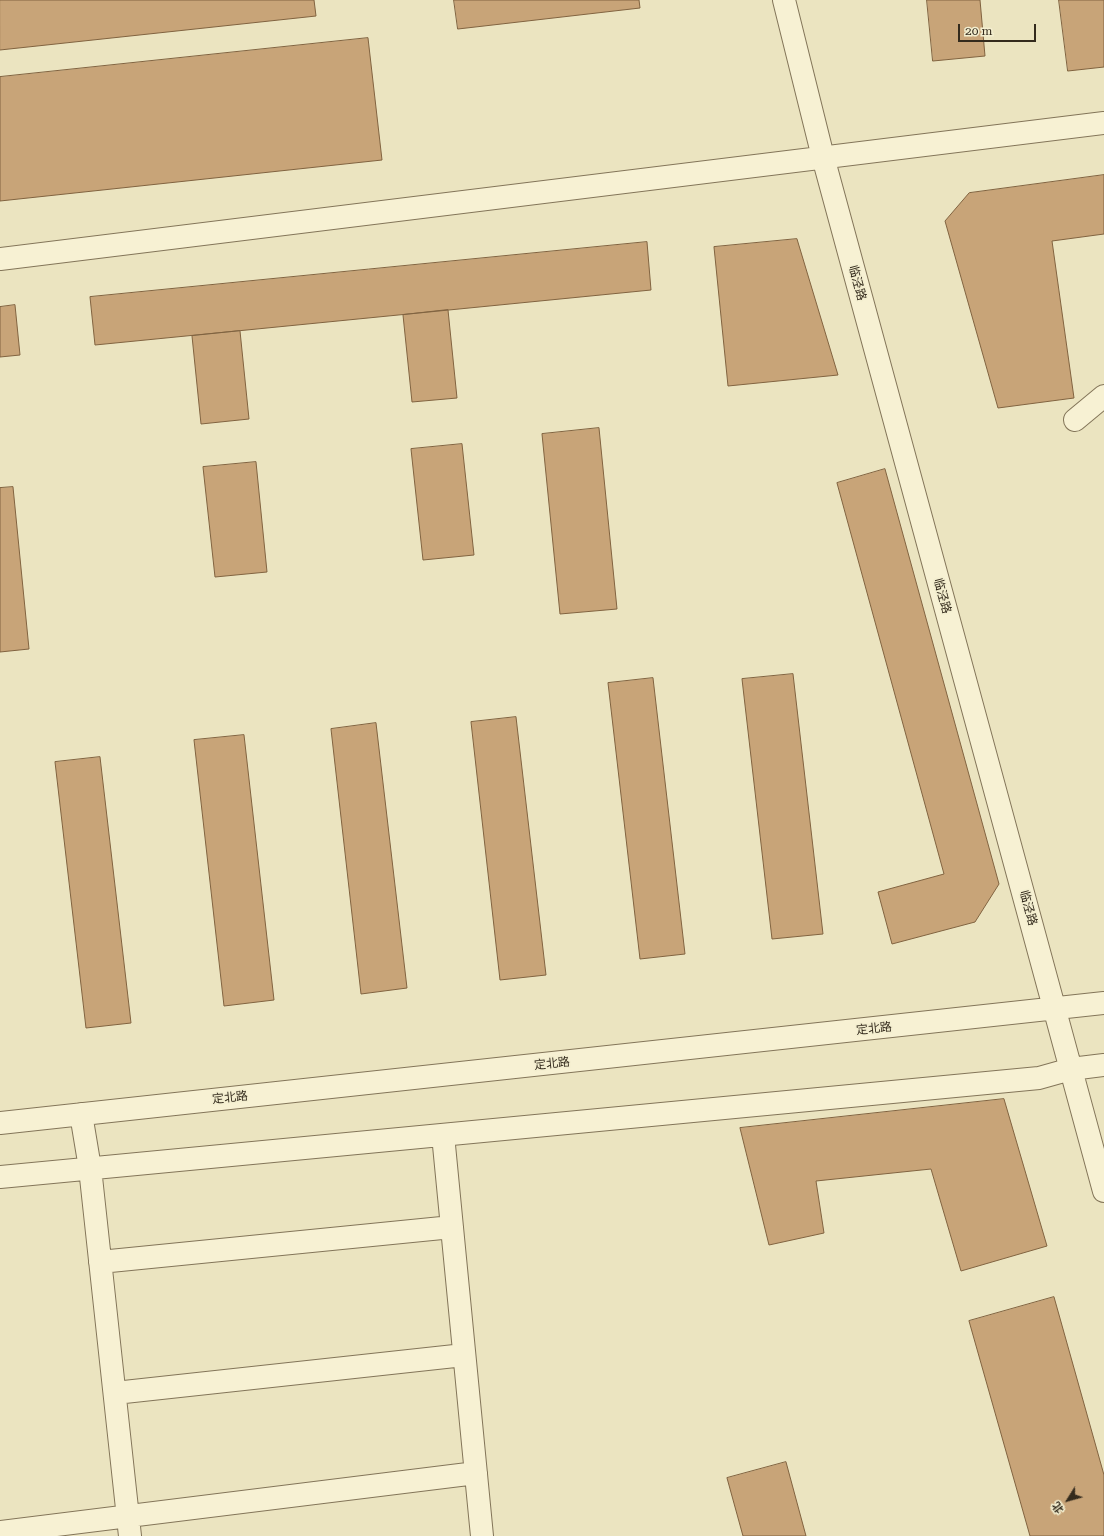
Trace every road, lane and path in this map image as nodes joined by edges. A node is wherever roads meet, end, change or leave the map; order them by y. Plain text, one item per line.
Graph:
1 (784, 0) edge
2 (1104, 123) edge
3 (823, 157) junction
4 (0, 259) edge
5 (1104, 396) edge
6 (1074, 420) dead end
7 (1104, 1004) edge
8 (1055, 1010) junction
9 (1104, 1065) edge
10 (1071, 1069) junction
11 (81, 1114) junction
12 (0, 1123) edge
13 (443, 1135) junction
14 (90, 1168) junction
15 (0, 1177) edge
16 (1104, 1191) edge
17 (452, 1227) junction
18 (100, 1262) junction
19 (464, 1355) junction
20 (115, 1393) junction
21 (476, 1473) junction
22 (129, 1527) edge
23 (0, 1532) edge
24 (482, 1536) edge

1 - 3 street, 临泾路
2 - 3 street
3 - 4 street
3 - 8 street, 临泾路
5 - 6 street
7 - 8 street, 定北路
8 - 10 street, 临泾路
8 - 11 street, 定北路
9 - 10 street
10 - 13 street
10 - 16 street, 临泾路
11 - 12 street, 定北路
11 - 14 street
13 - 14 street
13 - 17 street
14 - 15 street
14 - 18 street
17 - 18 street
17 - 19 street
18 - 20 street
19 - 20 street
19 - 21 street
20 - 22 street
21 - 22 street
21 - 24 street
22 - 23 street

